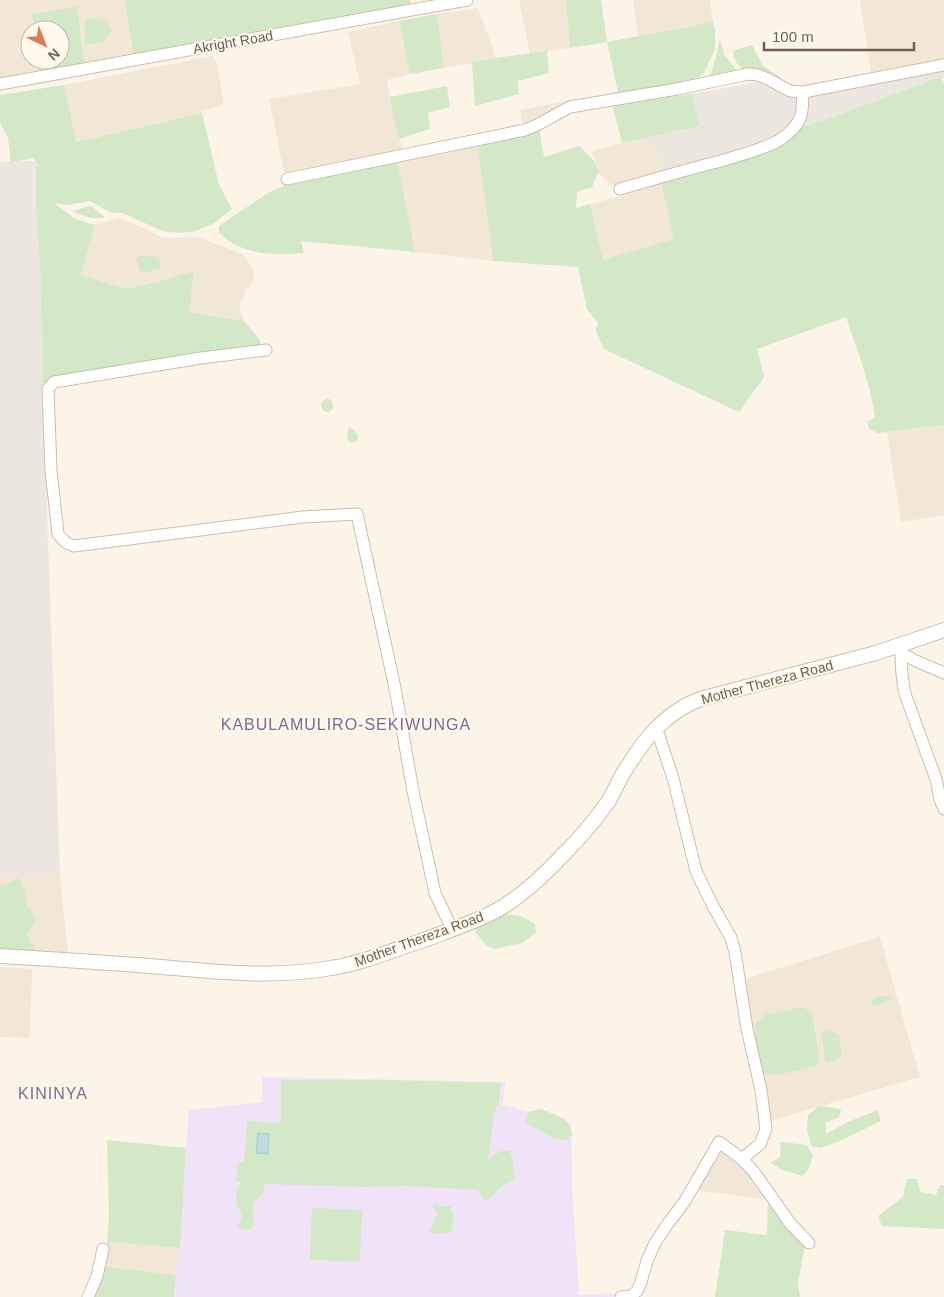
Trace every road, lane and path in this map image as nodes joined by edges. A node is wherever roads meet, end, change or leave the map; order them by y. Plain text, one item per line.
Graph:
1 (467, 0) edge
2 (944, 65) edge
3 (0, 84) edge
4 (803, 92) junction
5 (287, 179) dead end
6 (620, 189) dead end
7 (266, 350) dead end
8 (944, 630) edge
9 (901, 649) junction
10 (944, 673) edge
11 (656, 727) junction
12 (944, 809) edge
13 (452, 929) junction
14 (0, 956) edge
15 (742, 1159) junction
16 (809, 1243) dead end
17 (103, 1249) dead end
18 (88, 1297) edge
19 (621, 1297) edge

1 - 3 street, Akright Road
2 - 4 street
4 - 5 street
4 - 6 street
7 - 13 street
8 - 9 street, Mother Thereza Road
9 - 10 street
9 - 11 street, Mother Thereza Road
9 - 12 street
11 - 13 street, Mother Thereza Road
11 - 15 street
13 - 14 street, Mother Thereza Road
15 - 16 street
15 - 19 street
17 - 18 street

